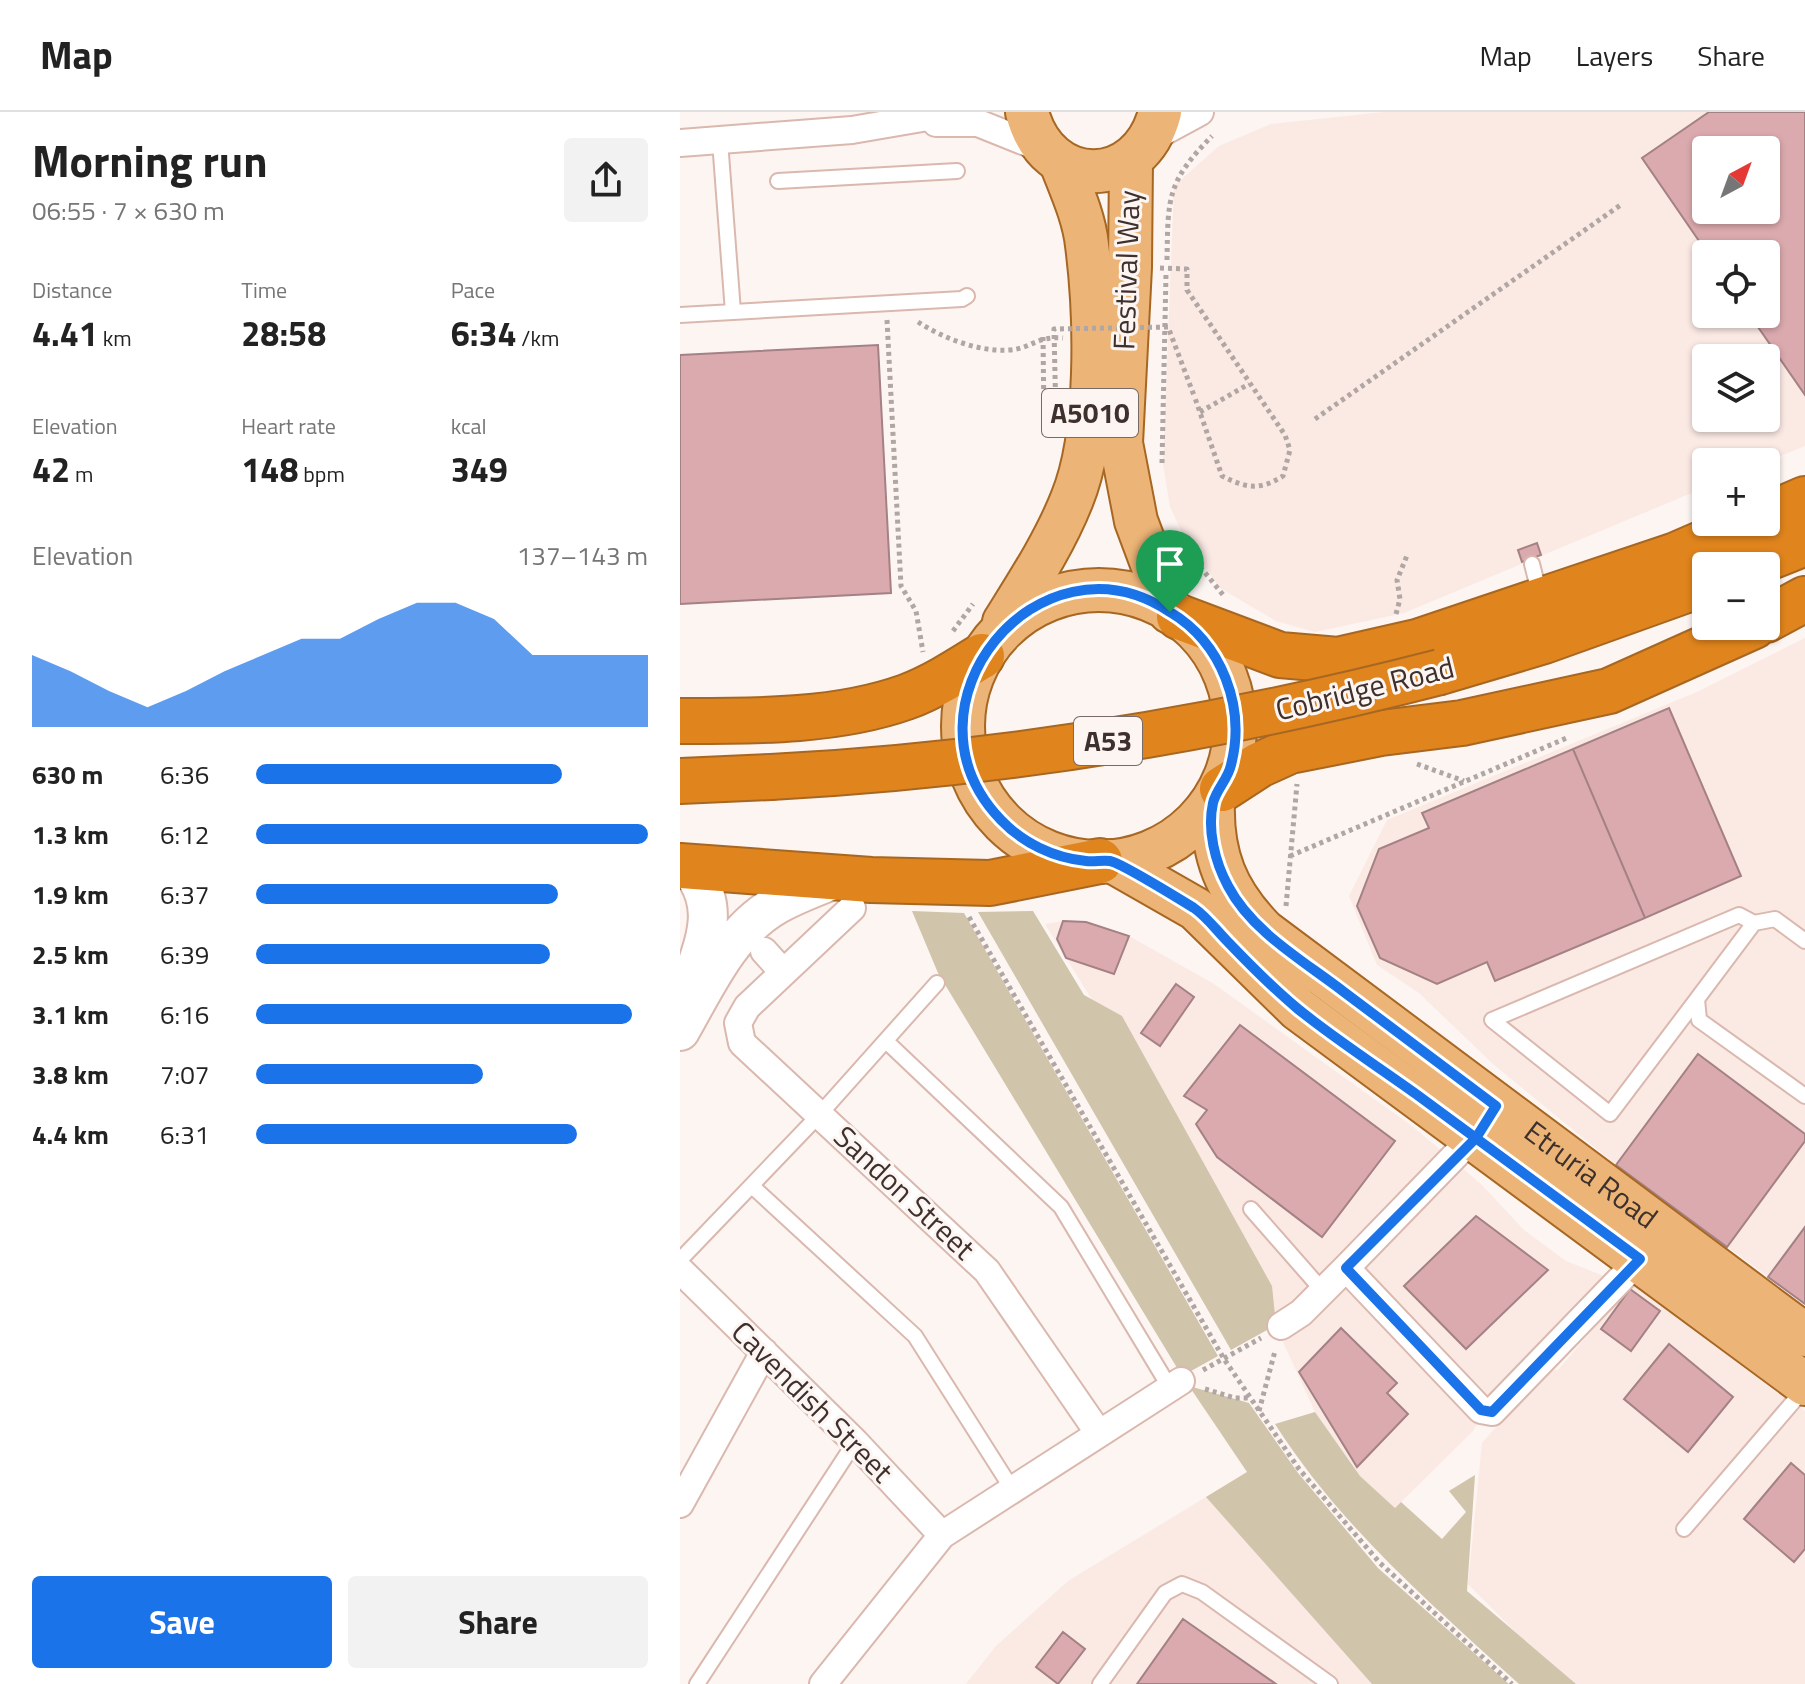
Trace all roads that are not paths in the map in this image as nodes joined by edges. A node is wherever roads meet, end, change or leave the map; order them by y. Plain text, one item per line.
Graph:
1 (957, 112) edge
2 (1200, 112) edge
3 (850, 121) edge
4 (904, 123) junction
5 (1147, 137) edge
6 (720, 141) junction
7 (1044, 141) edge
8 (680, 143) edge
9 (957, 171) dead end
10 (778, 181) dead end
11 (967, 296) dead end
12 (733, 312) junction
13 (680, 315) edge
14 (1805, 499) edge
15 (1780, 510) edge
16 (1720, 536) edge
17 (1805, 543) edge
18 (1780, 553) edge
19 (1692, 588) edge
20 (1805, 599) edge
21 (1780, 612) edge
22 (1174, 614) junction
23 (1723, 640) edge
24 (975, 644) junction
25 (680, 721) edge
26 (680, 781) edge
27 (1218, 795) junction
28 (1106, 861) junction
29 (685, 867) edge
30 (845, 893) junction
31 (1754, 923) junction
32 (1805, 941) edge
33 (764, 951) dead end
34 (783, 972) junction
35 (937, 983) dead end
36 (1697, 999) junction
37 (680, 1019) edge
38 (680, 1031) edge
39 (887, 1042) junction
40 (1805, 1096) edge
41 (820, 1114) junction
42 (1486, 1122) junction
43 (752, 1186) junction
44 (1251, 1209) dead end
45 (1640, 1259) junction
46 (680, 1260) edge
47 (1346, 1268) junction
48 (680, 1270) edge
49 (1323, 1291) junction
50 (1281, 1326) road end
51 (1805, 1335) edge
52 (764, 1352) junction
53 (1176, 1385) joint
54 (1805, 1386) edge
55 (1098, 1432) junction
56 (855, 1442) junction
57 (1012, 1489) junction
58 (680, 1504) edge
59 (1684, 1529) dead end
60 (942, 1535) junction
61 (697, 1684) edge
62 (823, 1684) edge
63 (1100, 1684) edge
64 (1330, 1684) edge

1 - 4 street
2 - 5 street
3 - 4 street
3 - 6 street
4 - 7 street
5 - 7 main road
5 - 22 main road, Festival Way / A5010
6 - 8 street
6 - 12 lane
7 - 24 main road, Festival Way / A5010
9 - 10 lane
11 - 12 lane
12 - 13 lane
14 - 15 highway
16 - 22 highway
17 - 18 highway
19 - 26 highway, Cobridge Road / A53, bridge
20 - 21 highway
22 - 24 main road
22 - 27 main road
23 - 27 highway
24 - 25 highway
24 - 28 main road
27 - 28 main road
27 - 42 main road, Etruria Road
28 - 30 highway
28 - 42 main road, Etruria Road
29 - 30 highway
29 - 37 main road
30 - 34 street, Sandon Street
30 - 38 main road
31 - 32 lane
31 - 36 lane
31 - 36 lane
33 - 34 street
34 - 41 street, Sandon Street
35 - 39 lane
36 - 40 lane
39 - 41 lane
39 - 53 lane
41 - 43 lane
41 - 55 street, Sandon Street
42 - 45 main road, Etruria Road
42 - 47 street
42 - 51 main road, Etruria Road
43 - 46 lane
43 - 57 lane
44 - 49 lane
45 - 47 street
45 - 54 main road, Etruria Road
47 - 49 street
48 - 52 street, Cavendish Street
49 - 50 street
52 - 56 street, Cavendish Street
52 - 58 street
53 - 55 street
54 - 59 lane
55 - 57 street
56 - 60 street, Cavendish Street
56 - 61 lane
57 - 60 street
60 - 62 street
63 - 64 lane

